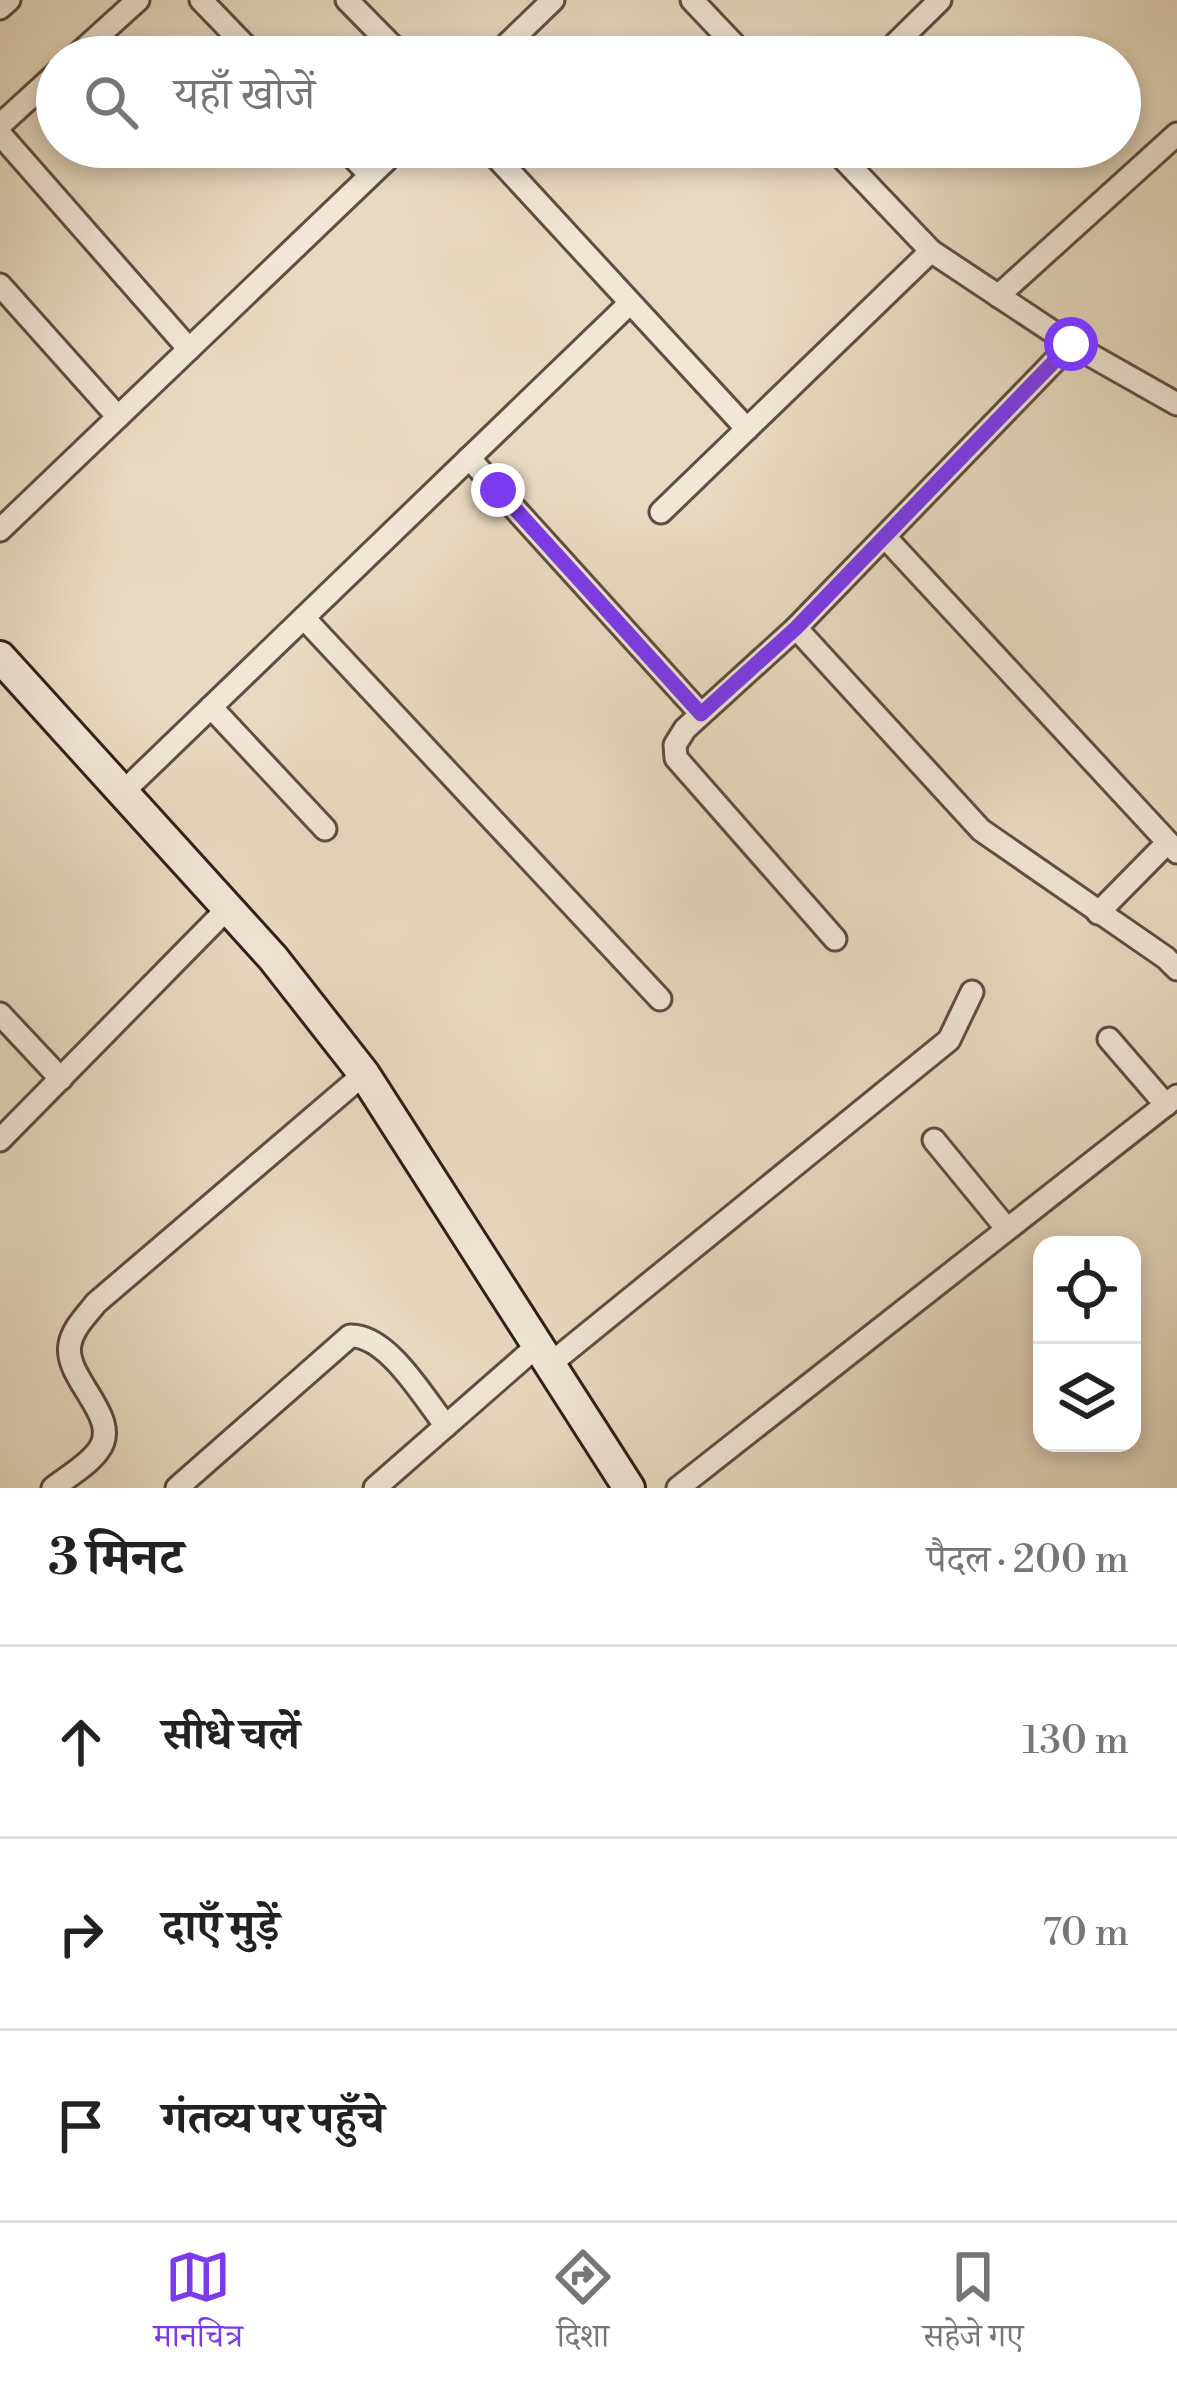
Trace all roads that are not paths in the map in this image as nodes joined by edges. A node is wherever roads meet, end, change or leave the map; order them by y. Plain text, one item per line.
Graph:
1 (9, 0) edge
2 (138, 0) edge
3 (201, 0) edge
4 (347, 0) edge
5 (554, 0) edge
6 (692, 0) edge
7 (940, 0) edge
8 (0, 8) edge
9 (98, 36) edge
10 (236, 36) edge
11 (382, 36) edge
12 (516, 36) edge
13 (726, 36) edge
14 (903, 36) edge
15 (36, 93) edge
16 (0, 125) edge
17 (0, 134) edge
18 (1177, 134) edge
19 (1141, 167) edge
20 (363, 168) edge
21 (378, 168) edge
22 (506, 168) edge
23 (852, 168) edge
24 (1139, 168) edge
25 (370, 175) junction
26 (931, 251) junction
27 (0, 285) edge
28 (998, 296) junction
29 (629, 304) junction
30 (1071, 344) junction
31 (189, 349) junction
32 (1177, 404) edge
33 (118, 417) junction
34 (747, 429) junction
35 (469, 458) junction
36 (661, 512) dead end
37 (0, 530) edge
38 (885, 537) junction
39 (304, 618) junction
40 (796, 628) junction
41 (0, 657) edge
42 (211, 707) junction
43 (701, 714) junction
44 (123, 792) junction
45 (325, 829) dead end
46 (1172, 847) edge
47 (228, 908) junction
48 (1098, 913) junction
49 (835, 939) dead end
50 (1177, 969) edge
51 (972, 992) dead end
52 (660, 999) dead end
53 (0, 1015) edge
54 (1109, 1039) dead end
55 (364, 1074) junction
56 (62, 1079) junction
57 (1171, 1100) edge
58 (0, 1140) edge
59 (934, 1140) dead end
60 (1007, 1229) junction
61 (543, 1356) junction
62 (446, 1426) junction
63 (53, 1488) edge
64 (176, 1488) edge
65 (375, 1488) edge
66 (629, 1488) edge
67 (678, 1488) edge

1 - 8 street
2 - 9 street
3 - 10 street
4 - 11 street
5 - 12 street
6 - 13 street
7 - 14 street
15 - 16 street
17 - 31 street
18 - 19 street
20 - 25 street
21 - 25 street
22 - 29 street
23 - 26 street
24 - 28 street
25 - 31 street
26 - 28 street
26 - 34 street
27 - 33 street
28 - 30 street
29 - 34 street
29 - 35 street
30 - 32 street
30 - 38 street
31 - 33 street
33 - 37 street
34 - 36 street
35 - 39 street
35 - 43 street
38 - 40 street
38 - 46 street
39 - 42 street
39 - 52 street
40 - 43 street
40 - 48 street
41 - 44 street
42 - 44 street
42 - 45 street
43 - 49 street
44 - 47 street
46 - 48 street
47 - 55 street
47 - 56 street
48 - 50 street
51 - 61 street
53 - 56 street
54 - 57 street
55 - 61 street
55 - 63 street
56 - 58 street
57 - 60 street
59 - 60 street
60 - 67 street
61 - 62 street
61 - 66 street
62 - 64 street
62 - 65 street

